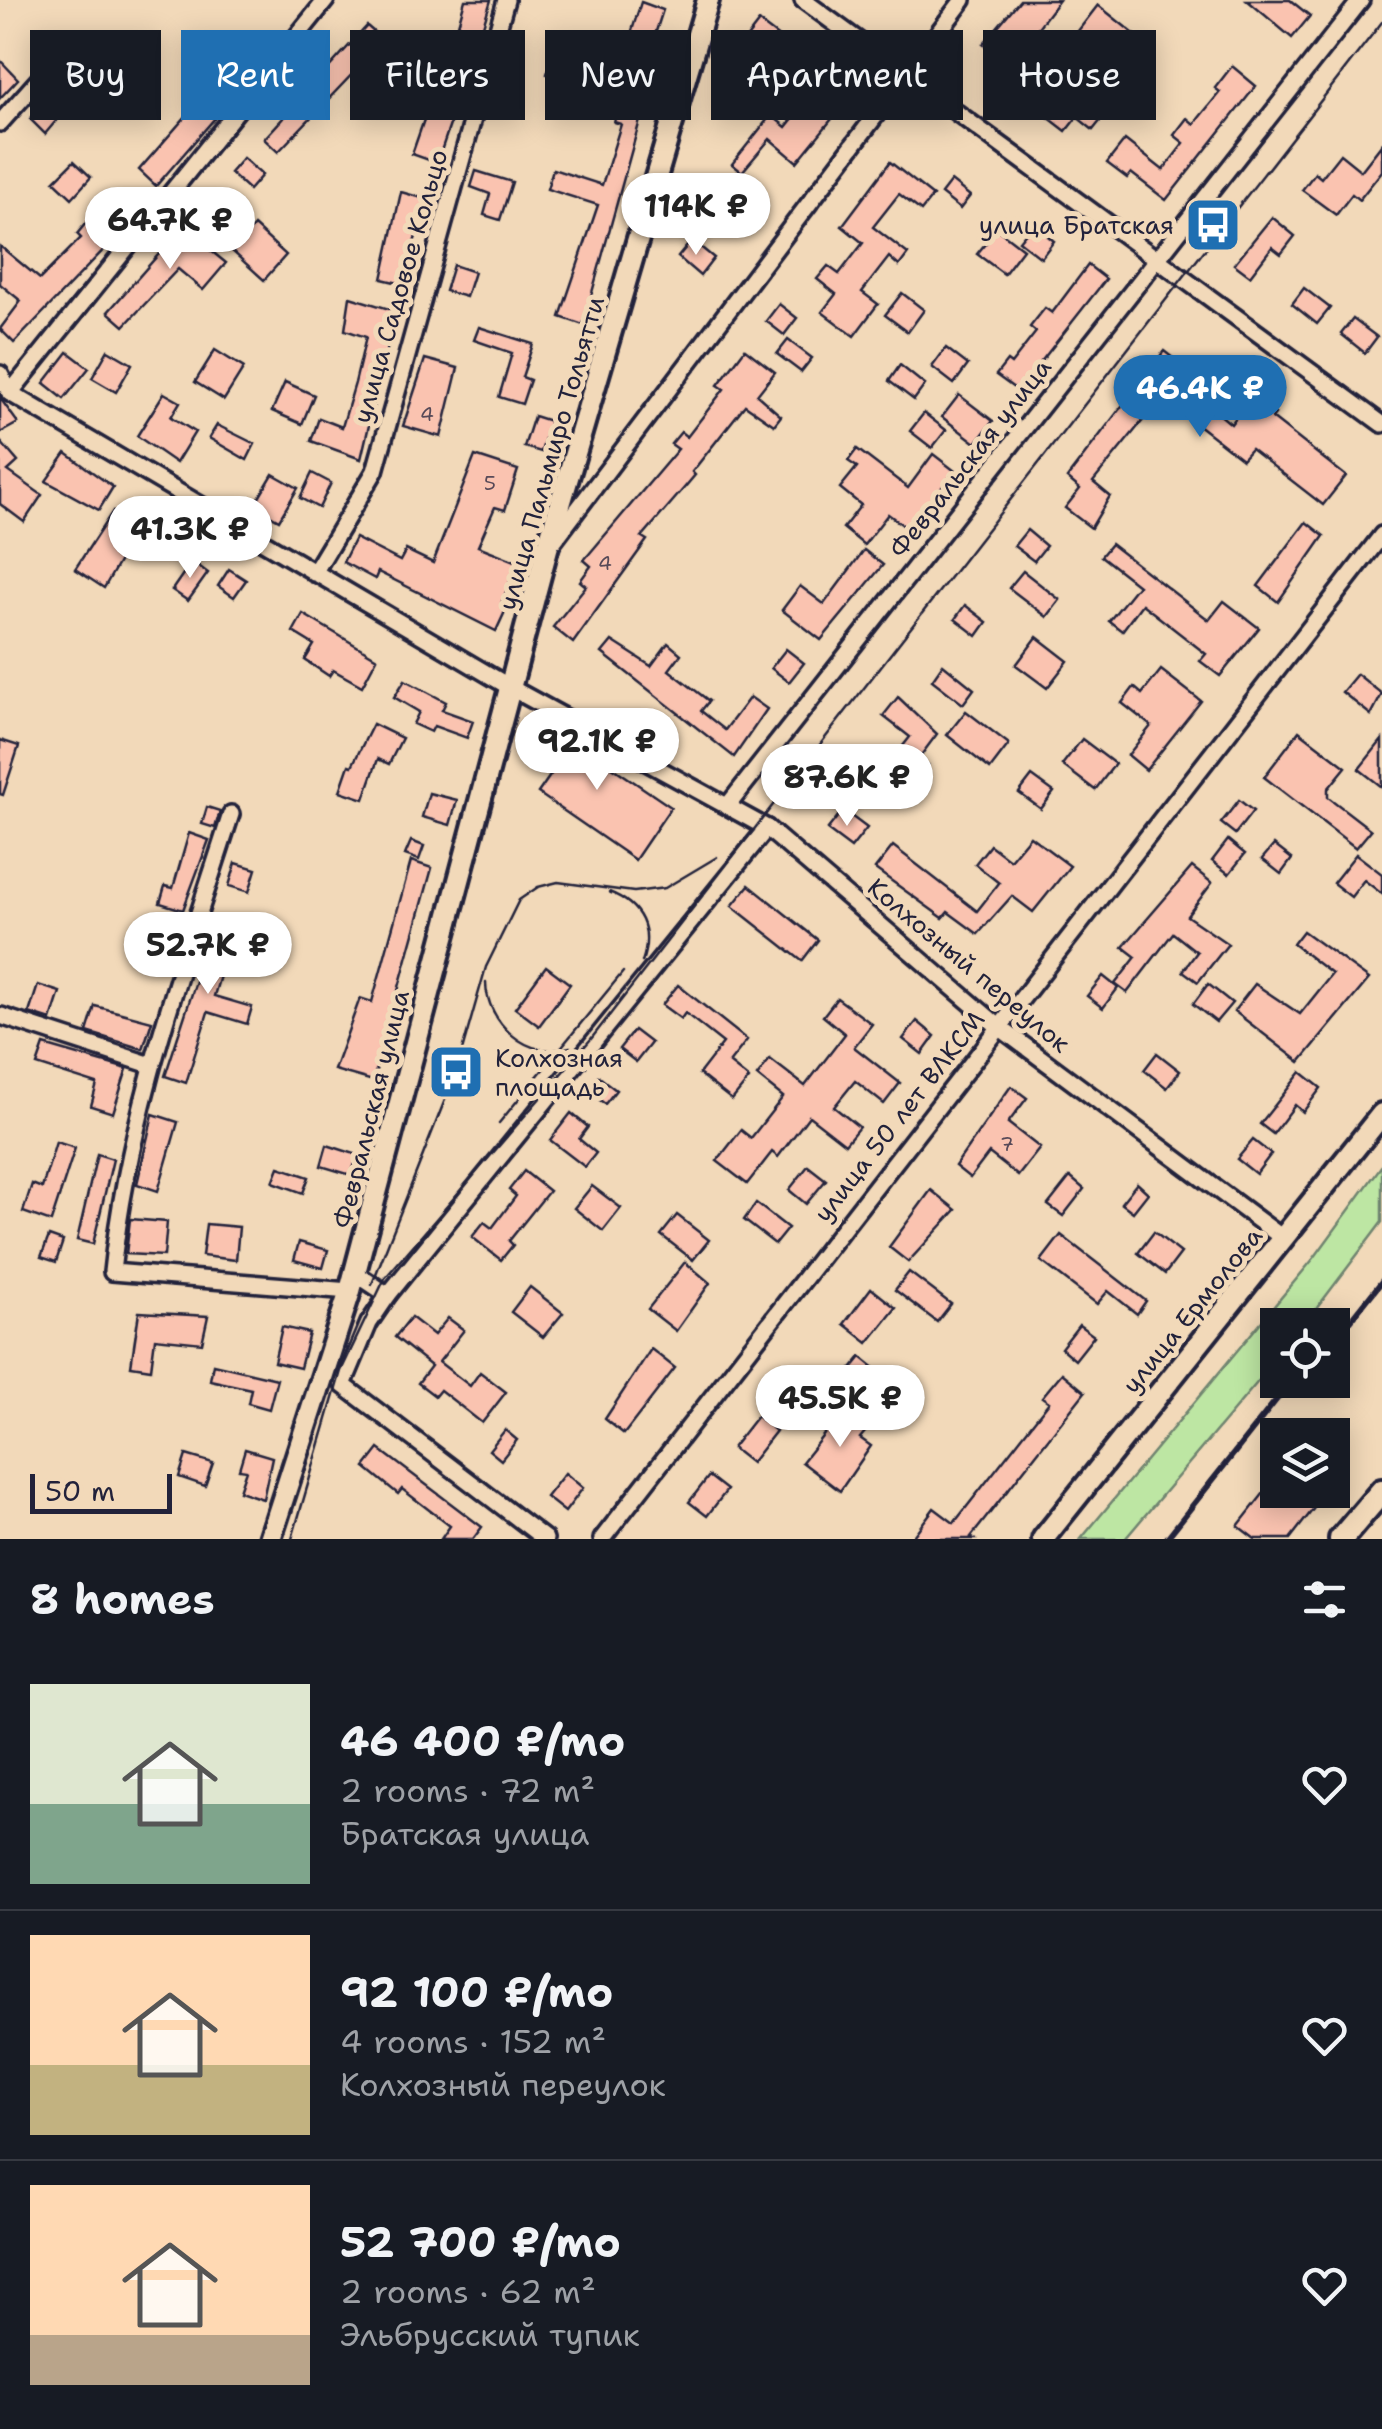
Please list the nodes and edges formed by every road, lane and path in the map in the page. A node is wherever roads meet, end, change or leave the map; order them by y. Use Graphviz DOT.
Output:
graph roads {
  1 [pos="326,0"];
  2 [pos="506,0"];
  3 [pos="708,0"];
  4 [pos="803,0"];
  5 [pos="963,0"];
  6 [pos="1361,0"];
  7 [pos="843,30"];
  8 [pos="940,30"];
  9 [pos="30,89"];
  10 [pos="963,119"];
  11 [pos="871,120"];
  12 [pos="0,123"];
  13 [pos="1156,261"];
  14 [pos="0,374"];
  15 [pos="10,393"];
  16 [pos="1382,424"];
  17 [pos="1382,535"];
  18 [pos="548,550"];
  19 [pos="314,574"];
  20 [pos="513,689"];
  21 [pos="730,804"];
  22 [pos="230,814"];
  23 [pos="767,828"];
  24 [pos="2,1016"];
  25 [pos="1000,1028"];
  26 [pos="152,1065"];
  27 [pos="1382,1114"];
  28 [pos="1284,1240"];
  29 [pos="352,1282"];
  30 [pos="388,1295"];
  31 [pos="1382,1491"];
  32 [pos="270,1539"];
  33 [pos="546,1539"];
  34 [pos="602,1539"];
  35 [pos="1043,1539"];
  36 [pos="1341,1539"];
  1 -- 15 [label="street"];
  2 -- 19 [label="street, улица Садовое Кольцо"];
  3 -- 18 [label="street, улица Пальмиро Тольятти"];
  4 -- 7 [label="street"];
  5 -- 8 [label="street"];
  6 -- 13 [label="street, Февральская улица"];
  9 -- 12 [label="street"];
  10 -- 13 [label="street"];
  11 -- 18 [label="street"];
  13 -- 16 [label="street"];
  13 -- 21 [label="street, Февральская улица"];
  14 -- 15 [label="street"];
  15 -- 19 [label="street, Колхозный переулок"];
  17 -- 25 [label="street, улица 50 лет ВЛКСМ"];
  18 -- 20 [label="street, улица Пальмиро Тольятти"];
  19 -- 20 [label="street, Колхозный переулок"];
  20 -- 21 [label="street, Колхозный переулок"];
  20 -- 29 [label="street, Февральская улица"];
  21 -- 23 [label="street, Колхозный переулок"];
  22 -- 26 [label="street"];
  23 -- 25 [label="street, Колхозный переулок"];
  23 -- 30 [label="street"];
  24 -- 26 [label="street"];
  25 -- 28 [label="street, Колхозный переулок"];
  25 -- 34 [label="street, улица 50 лет ВЛКСМ"];
  26 -- 29 [label="street"];
  27 -- 28 [label="street, улица Ермолова"];
  28 -- 35 [label="street, улица Ермолова"];
  29 -- 30 [label="street"];
  29 -- 32 [label="street, Февральская улица"];
  30 -- 33 [label="street"];
  31 -- 36 [label="main road"];
}
